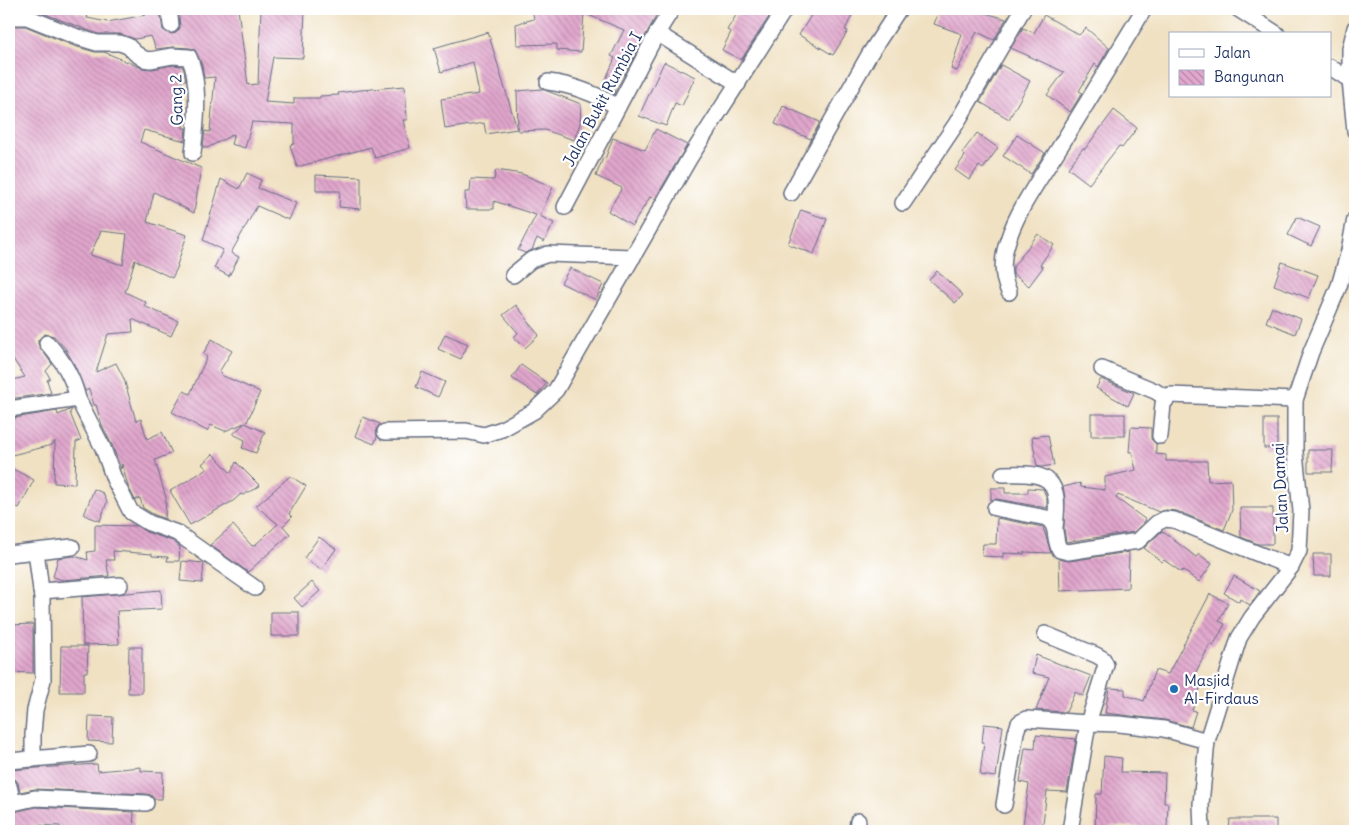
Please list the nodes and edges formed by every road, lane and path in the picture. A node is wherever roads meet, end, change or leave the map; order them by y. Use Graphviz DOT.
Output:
graph roads {
  1 [pos="169,9"];
  2 [pos="672,9"];
  3 [pos="786,9"];
  4 [pos="899,9"];
  5 [pos="1024,9"];
  6 [pos="1144,9"];
  7 [pos="1238,9"];
  8 [pos="9,17"];
  9 [pos="171,25"];
  10 [pos="1355,28"];
  11 [pos="657,32"];
  12 [pos="1274,32"];
  13 [pos="1332,69"];
  14 [pos="1350,80"];
  15 [pos="548,82"];
  16 [pos="738,84"];
  17 [pos="618,107"];
  18 [pos="1355,130"];
  19 [pos="193,153"];
  20 [pos="791,193"];
  21 [pos="904,202"];
  22 [pos="565,207"];
  23 [pos="1355,219"];
  24 [pos="633,257"];
  25 [pos="513,274"];
  26 [pos="1010,292"];
  27 [pos="47,343"];
  28 [pos="1102,370"];
  29 [pos="1166,398"];
  30 [pos="78,399"];
  31 [pos="1295,400"];
  32 [pos="9,409"];
  33 [pos="385,432"];
  34 [pos="1160,436"];
  35 [pos="1003,474"];
  36 [pos="995,508"];
  37 [pos="1055,527"];
  38 [pos="72,547"];
  39 [pos="36,551"];
  40 [pos="9,554"];
  41 [pos="1291,567"];
  42 [pos="120,585"];
  43 [pos="255,588"];
  44 [pos="42,591"];
  45 [pos="1045,634"];
  46 [pos="1088,723"];
  47 [pos="1207,742"];
  48 [pos="89,754"];
  49 [pos="33,759"];
  50 [pos="9,761"];
  51 [pos="9,786"];
  52 [pos="146,802"];
  53 [pos="11,803"];
  54 [pos="1004,805"];
  55 [pos="1070,831"];
  56 [pos="1202,831"];
  1 -- 9 [label="street"];
  2 -- 11 [label="street, Jalan Bukit Rumbia I"];
  3 -- 16 [label="street"];
  4 -- 20 [label="street"];
  5 -- 21 [label="street"];
  6 -- 26 [label="street"];
  7 -- 12 [label="street"];
  8 -- 19 [label="street, Gang 2"];
  10 -- 14 [label="street"];
  11 -- 16 [label="street"];
  11 -- 17 [label="street, Jalan Bukit Rumbia I"];
  13 -- 14 [label="street"];
  14 -- 18 [label="street"];
  15 -- 17 [label="street"];
  16 -- 24 [label="street"];
  17 -- 22 [label="street, Jalan Bukit Rumbia I"];
  23 -- 31 [label="street, Jalan Damai"];
  24 -- 25 [label="street"];
  24 -- 33 [label="street"];
  27 -- 30 [label="street"];
  28 -- 29 [label="street"];
  29 -- 31 [label="street"];
  29 -- 34 [label="street"];
  30 -- 32 [label="street"];
  30 -- 43 [label="street"];
  31 -- 41 [label="street, Jalan Damai"];
  35 -- 37 [label="street"];
  36 -- 37 [label="street"];
  37 -- 41 [label="street"];
  38 -- 39 [label="street"];
  39 -- 40 [label="street"];
  39 -- 44 [label="street"];
  41 -- 47 [label="street, Jalan Damai"];
  42 -- 44 [label="street"];
  44 -- 49 [label="street"];
  45 -- 46 [label="street"];
  46 -- 47 [label="street"];
  46 -- 54 [label="street"];
  46 -- 55 [label="street"];
  47 -- 56 [label="street, Jalan Damai"];
  48 -- 49 [label="street"];
  49 -- 50 [label="street"];
  51 -- 53 [label="street"];
  52 -- 53 [label="street"];
}
